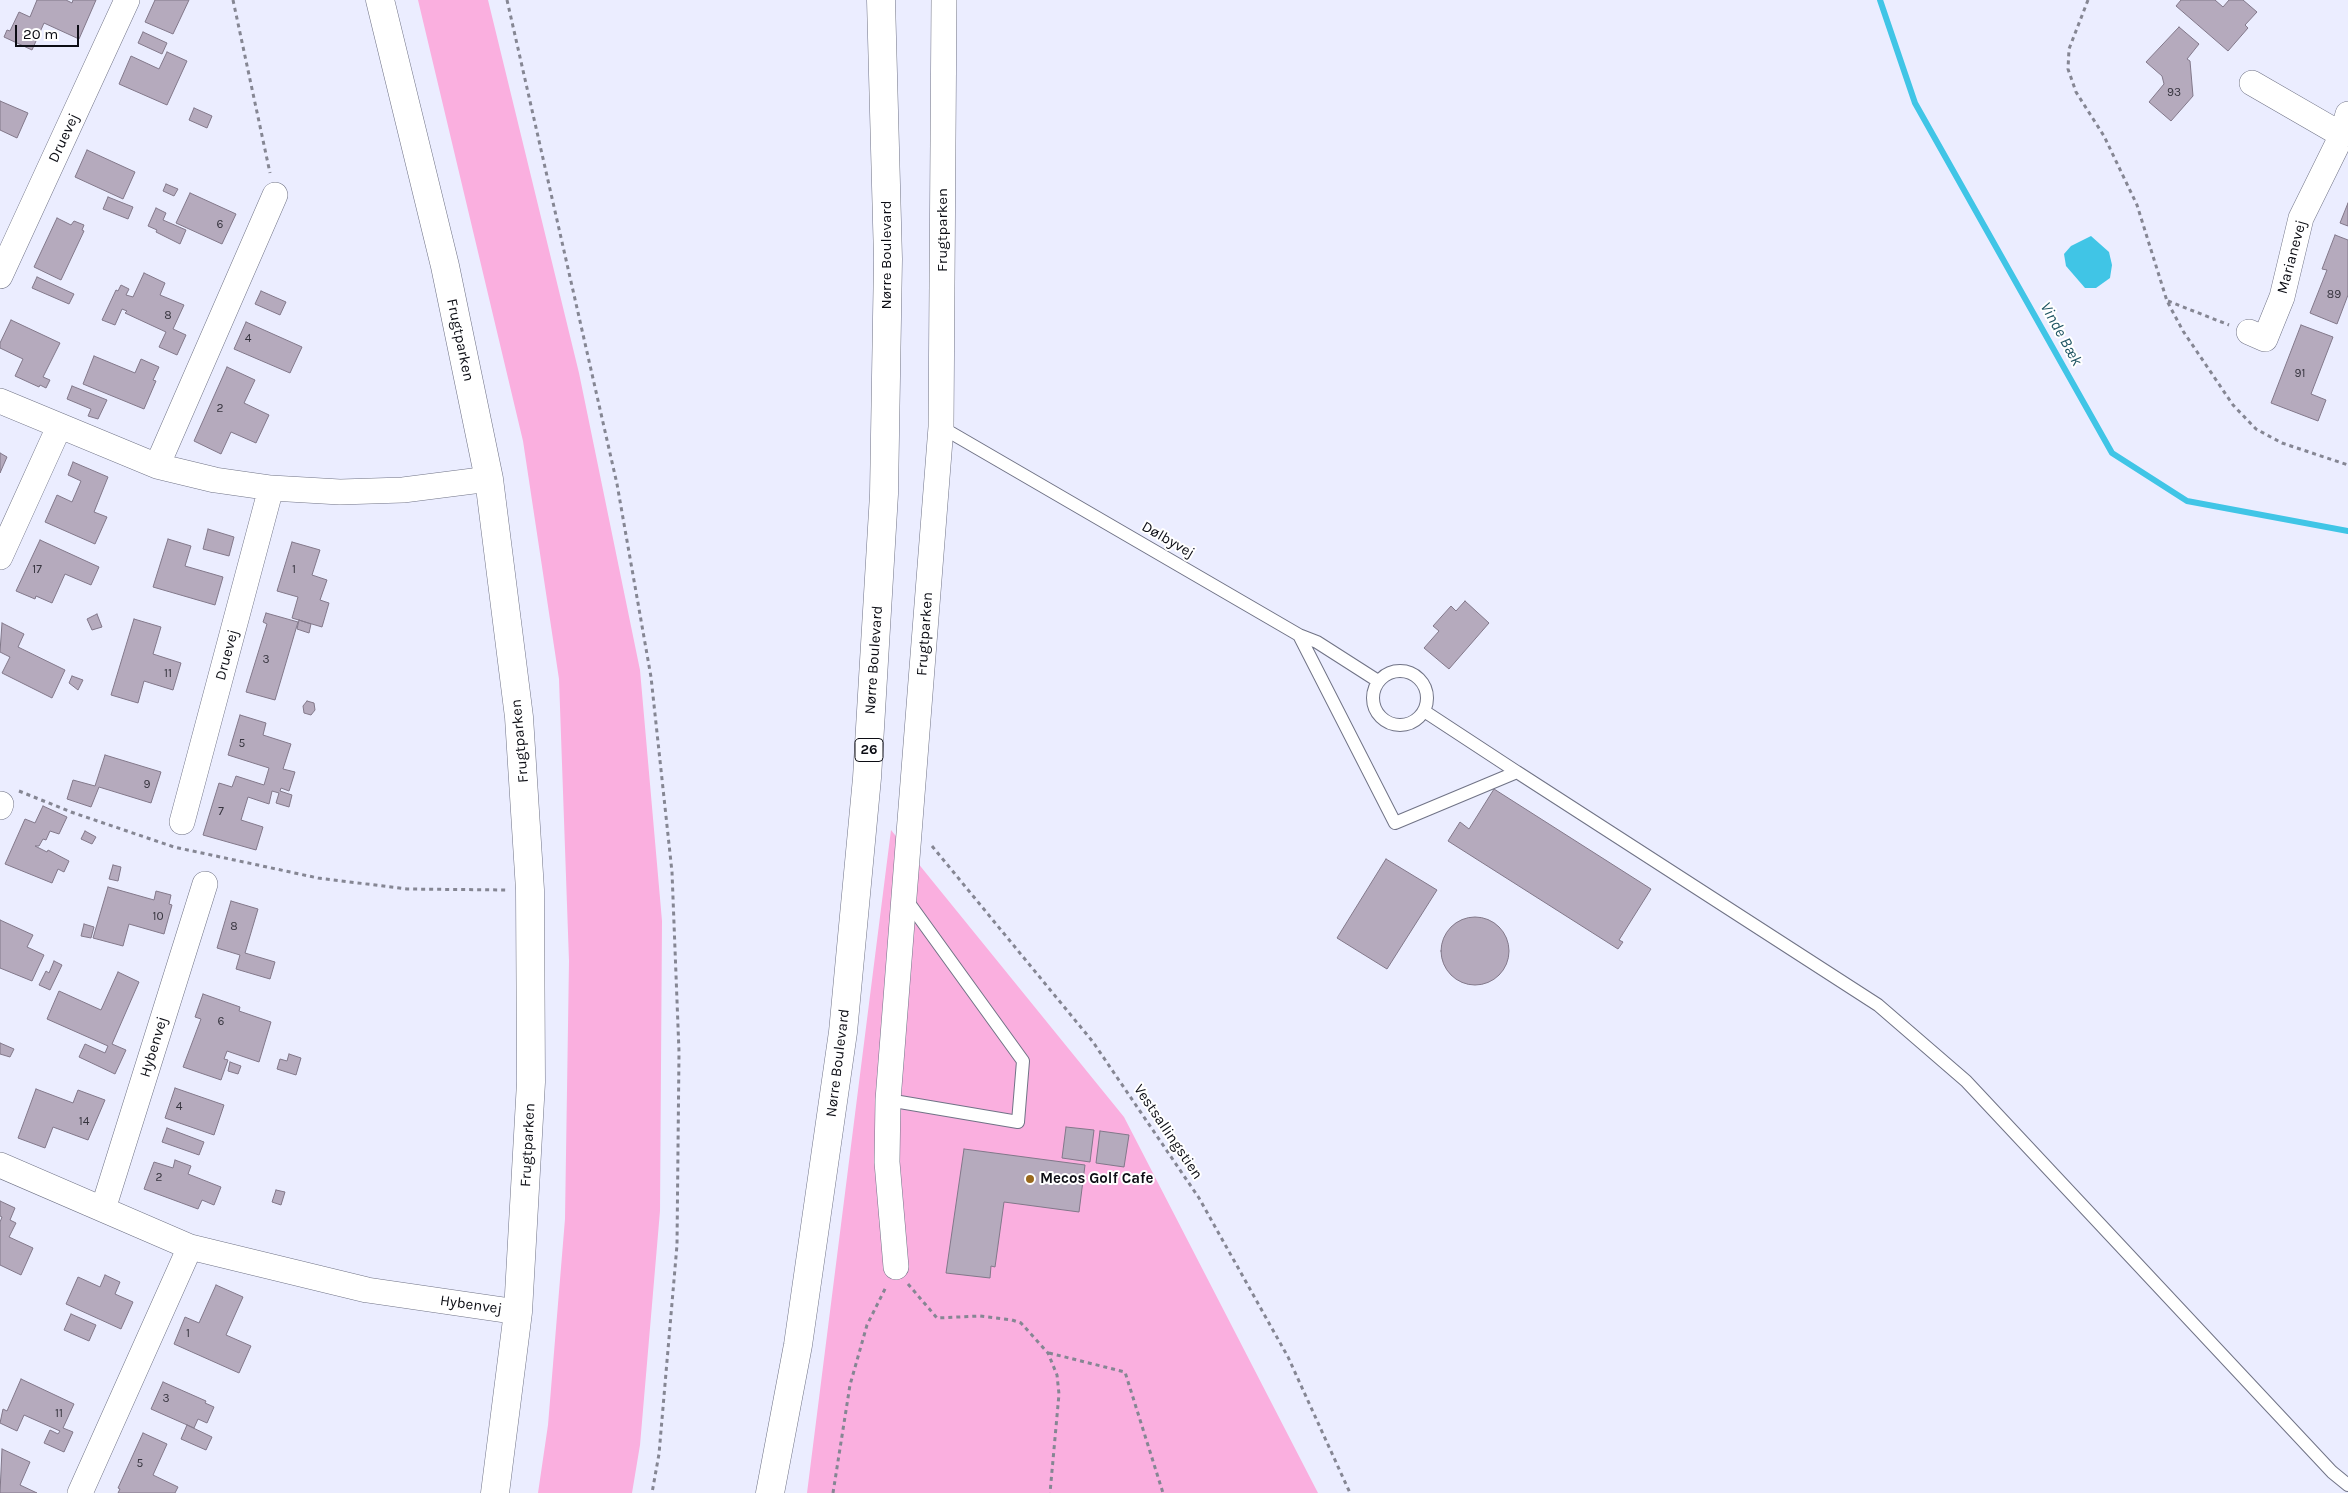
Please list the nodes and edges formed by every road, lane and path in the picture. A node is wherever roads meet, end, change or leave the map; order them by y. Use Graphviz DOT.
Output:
graph roads {
  1 [pos="127,0"];
  2 [pos="233,0"];
  3 [pos="380,0"];
  4 [pos="507,0"];
  5 [pos="881,0"];
  6 [pos="944,0"];
  7 [pos="2088,0"];
  8 [pos="2252,83"];
  9 [pos="2345,124"];
  10 [pos="274,195"];
  11 [pos="0,276"];
  12 [pos="2167,301"];
  13 [pos="2249,332"];
  14 [pos="0,401"];
  15 [pos="59,427"];
  16 [pos="941,427"];
  17 [pos="2348,465"];
  18 [pos="157,466"];
  19 [pos="489,478"];
  20 [pos="272,488"];
  21 [pos="0,557"];
  22 [pos="1299,635"];
  23 [pos="1378,681"];
  24 [pos="1424,711"];
  25 [pos="1517,772"];
  26 [pos="6,800"];
  27 [pos="911,820"];
  28 [pos="182,822"];
  29 [pos="205,884"];
  30 [pos="530,890"];
  31 [pos="905,897"];
  32 [pos="888,1100"];
  33 [pos="0,1165"];
  34 [pos="103,1209"];
  35 [pos="190,1247"];
  36 [pos="896,1267"];
  37 [pos="518,1312"];
  38 [pos="1048,1353"];
  39 [pos="2348,1486"];
  40 [pos="80,1493"];
  41 [pos="495,1493"];
  42 [pos="652,1493"];
  43 [pos="770,1493"];
  44 [pos="833,1493"];
  45 [pos="1050,1493"];
  46 [pos="1163,1493"];
  47 [pos="1350,1493"];
  1 -- 11 [label="street, Druevej"];
  2 -- 10 [label="path"];
  3 -- 19 [label="main road, Frugtparken"];
  4 -- 42 [label="path"];
  5 -- 43 [label="main road, Nørre Boulevard / 26"];
  6 -- 16 [label="street, Frugtparken"];
  7 -- 12 [label="path"];
  8 -- 9 [label="street, Marianevej"];
  9 -- 13 [label="street, Marianevej"];
  10 -- 18 [label="street"];
  12 -- 13 [label="path"];
  12 -- 17 [label="path"];
  14 -- 15 [label="street"];
  15 -- 18 [label="street"];
  15 -- 21 [label="street"];
  16 -- 22 [label="lane, Dølbyvej"];
  16 -- 27 [label="street, Frugtparken"];
  18 -- 20 [label="street"];
  19 -- 20 [label="street"];
  19 -- 30 [label="main road, Frugtparken"];
  20 -- 28 [label="street, Druevej"];
  22 -- 23 [label="lane, Dølbyvej"];
  22 -- 25 [label="lane"];
  23 -- 24 [label="lane"];
  23 -- 24 [label="lane"];
  24 -- 25 [label="lane"];
  25 -- 39 [label="lane"];
  26 -- 30 [label="path"];
  27 -- 31 [label="street, Frugtparken"];
  27 -- 47 [label="path, Vestsallingstien"];
  29 -- 34 [label="street, Hybenvej"];
  30 -- 37 [label="main road, Frugtparken"];
  31 -- 32 [label="street, Frugtparken"];
  31 -- 32 [label="lane"];
  32 -- 36 [label="street, Frugtparken"];
  33 -- 34 [label="street, Hybenvej"];
  34 -- 35 [label="street, Hybenvej"];
  35 -- 37 [label="street, Hybenvej"];
  35 -- 40 [label="street"];
  36 -- 38 [label="path"];
  36 -- 44 [label="path"];
  37 -- 41 [label="main road, Frugtparken"];
  38 -- 45 [label="path"];
  38 -- 46 [label="path"];
}
